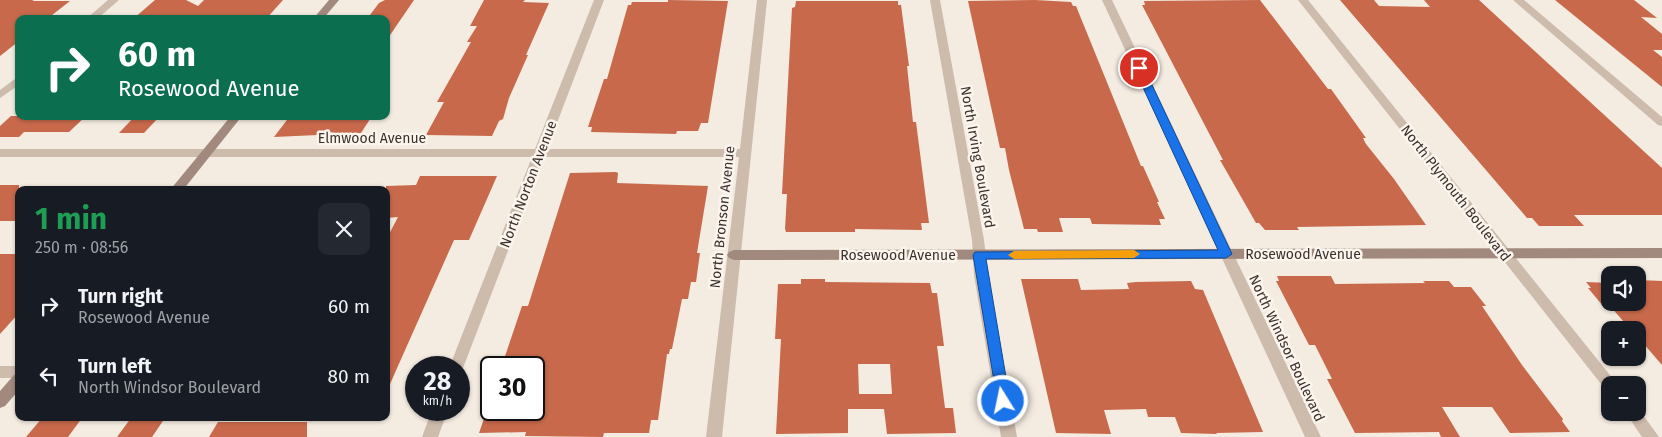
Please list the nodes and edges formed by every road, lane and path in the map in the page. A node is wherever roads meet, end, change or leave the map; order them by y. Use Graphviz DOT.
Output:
graph roads {
  1 [pos="114,0"];
  2 [pos="334,0"];
  3 [pos="599,0"];
  4 [pos="762,0"];
  5 [pos="935,0"];
  6 [pos="1107,0"];
  7 [pos="1303,0"];
  8 [pos="1518,0"];
  9 [pos="96,15"];
  10 [pos="321,15"];
  11 [pos="15,82"];
  12 [pos="0,95"];
  13 [pos="234,120"];
  14 [pos="1662,124"];
  15 [pos="206,153"];
  16 [pos="540,153"];
  17 [pos="745,153"];
  18 [pos="0,154"];
  19 [pos="179,186"];
  20 [pos="1505,253"];
  21 [pos="1662,253"];
  22 [pos="1226,254"];
  23 [pos="734,255"];
  24 [pos="979,255"];
  25 [pos="461,356"];
  26 [pos="0,372"];
  27 [pos="15,372"];
  28 [pos="1602,376"];
  29 [pos="15,384"];
  30 [pos="0,402"];
  31 [pos="436,421"];
  32 [pos="1639,421"];
  33 [pos="430,437"];
  34 [pos="714,437"];
  35 [pos="1009,437"];
  36 [pos="1313,437"];
  37 [pos="1651,437"];
  1 -- 9 [label="street"];
  2 -- 10 [label="street"];
  3 -- 16 [label="street, North Norton Avenue"];
  4 -- 17 [label="street, North Bronson Avenue"];
  5 -- 24 [label="street, North Irving Boulevard"];
  6 -- 22 [label="street, North Windsor Boulevard"];
  7 -- 20 [label="street, North Plymouth Boulevard"];
  8 -- 14 [label="street"];
  11 -- 12 [label="street"];
  13 -- 15 [label="street"];
  15 -- 16 [label="street, Elmwood Avenue"];
  15 -- 18 [label="street, Elmwood Avenue"];
  15 -- 19 [label="street"];
  16 -- 17 [label="street, Elmwood Avenue"];
  16 -- 25 [label="street, North Norton Avenue"];
  17 -- 23 [label="street, North Bronson Avenue"];
  20 -- 21 [label="street, Rosewood Avenue"];
  20 -- 22 [label="street, Rosewood Avenue"];
  20 -- 28 [label="street, North Plymouth Boulevard"];
  22 -- 24 [label="street, Rosewood Avenue"];
  22 -- 36 [label="street, North Windsor Boulevard"];
  23 -- 24 [label="street, Rosewood Avenue"];
  23 -- 34 [label="street, North Bronson Avenue"];
  24 -- 35 [label="street, North Irving Boulevard"];
  26 -- 27 [label="street"];
  29 -- 30 [label="street"];
  31 -- 33 [label="street"];
  32 -- 37 [label="street"];
}
